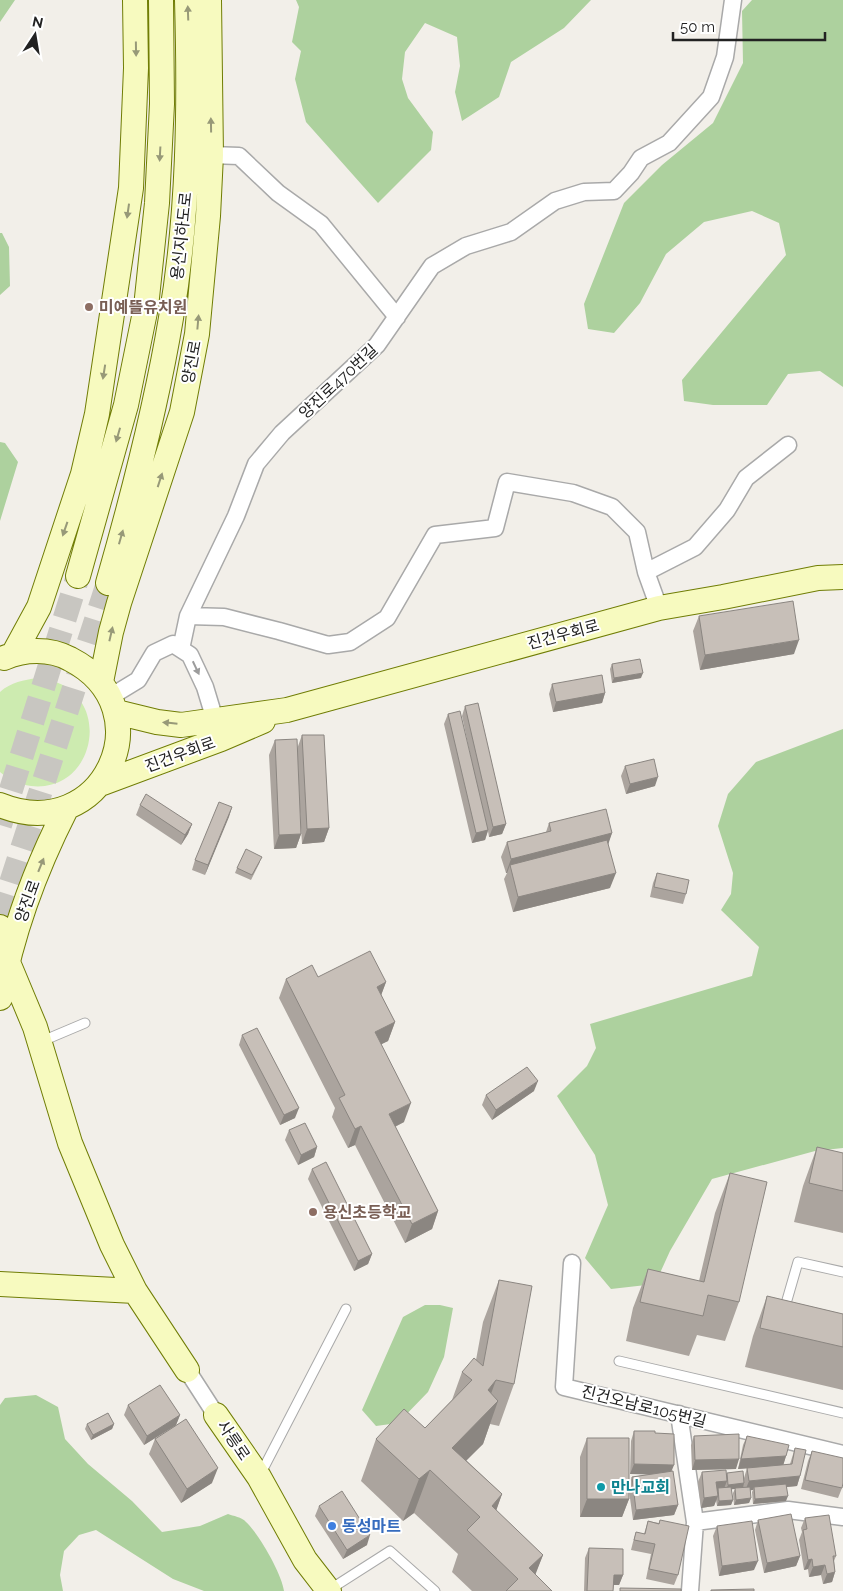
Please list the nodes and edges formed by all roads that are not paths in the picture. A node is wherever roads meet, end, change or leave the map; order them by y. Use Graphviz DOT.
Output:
graph roads {
  1 [pos="135,0"];
  2 [pos="161,0"];
  3 [pos="187,0"];
  4 [pos="209,0"];
  5 [pos="733,0"];
  6 [pos="211,155"];
  7 [pos="397,317"];
  8 [pos="788,445"];
  9 [pos="646,572"];
  10 [pos="78,576"];
  11 [pos="843,577"];
  12 [pos="108,583"];
  13 [pos="659,608"];
  14 [pos="188,616"];
  15 [pos="180,649"];
  16 [pos="7,656"];
  17 [pos="109,697"];
  18 [pos="288,710"];
  19 [pos="215,720"];
  20 [pos="100,784"];
  21 [pos="0,805"];
  22 [pos="66,809"];
  23 [pos="0,927"];
  24 [pos="7,960"];
  25 [pos="0,998"];
  26 [pos="85,1023"];
  27 [pos="40,1042"];
  28 [pos="572,1263"];
  29 [pos="843,1272"];
  30 [pos="0,1284"];
  31 [pos="135,1291"];
  32 [pos="346,1309"];
  33 [pos="801,1310"];
  34 [pos="619,1361"];
  35 [pos="187,1370"];
  36 [pos="679,1414"];
  37 [pos="843,1414"];
  38 [pos="216,1415"];
  39 [pos="843,1454"];
  40 [pos="259,1477"];
  41 [pos="843,1517"];
  42 [pos="695,1522"];
  43 [pos="329,1591"];
  44 [pos="435,1591"];
  45 [pos="690,1591"];
  1 -- 16 [label="main road, one-way"];
  2 -- 10 [label="main road, 용신지하도로, one-way"];
  12 -- 3 [label="main road, 용신지하도로, one-way"];
  6 -- 4 [label="main road, 양진로, one-way"];
  5 -- 7 [label="street, 양진로470번길"];
  6 -- 7 [label="street"];
  17 -- 6 [label="main road, 양진로, one-way"];
  7 -- 14 [label="street, 양진로470번길"];
  8 -- 9 [label="street"];
  9 -- 13 [label="street"];
  9 -- 14 [label="street"];
  11 -- 13 [label="main road, 진건우회로"];
  13 -- 18 [label="main road, 진건우회로"];
  14 -- 15 [label="street, 양진로470번길"];
  15 -- 17 [label="street"];
  15 -- 19 [label="street, one-way"];
  16 -- 17 [label="main road"];
  19 -- 17 [label="main road, 진건우회로, one-way"];
  17 -- 20 [label="main road, 양진로"];
  18 -- 19 [label="main road, 진건우회로"];
  18 -- 20 [label="main road, 진건우회로"];
  20 -- 22 [label="main road"];
  21 -- 22 [label="main road"];
  24 -- 22 [label="main road, 양진로, one-way"];
  23 -- 24 [label="main road"];
  24 -- 25 [label="main road, 양진로"];
  24 -- 27 [label="main road, 사릉로"];
  26 -- 27 [label="lane"];
  27 -- 31 [label="main road, 사릉로"];
  28 -- 36 [label="street, 진건오남로105번길"];
  29 -- 33 [label="lane"];
  30 -- 31 [label="main road"];
  31 -- 35 [label="main road, 사릉로"];
  32 -- 40 [label="lane"];
  34 -- 37 [label="lane"];
  35 -- 38 [label="street, 사릉로"];
  36 -- 39 [label="street, 진건오남로105번길"];
  36 -- 42 [label="street"];
  38 -- 40 [label="main road, 사릉로"];
  40 -- 43 [label="main road, 사릉로"];
  41 -- 42 [label="street"];
  42 -- 45 [label="street"];
  43 -- 44 [label="lane"];
}
